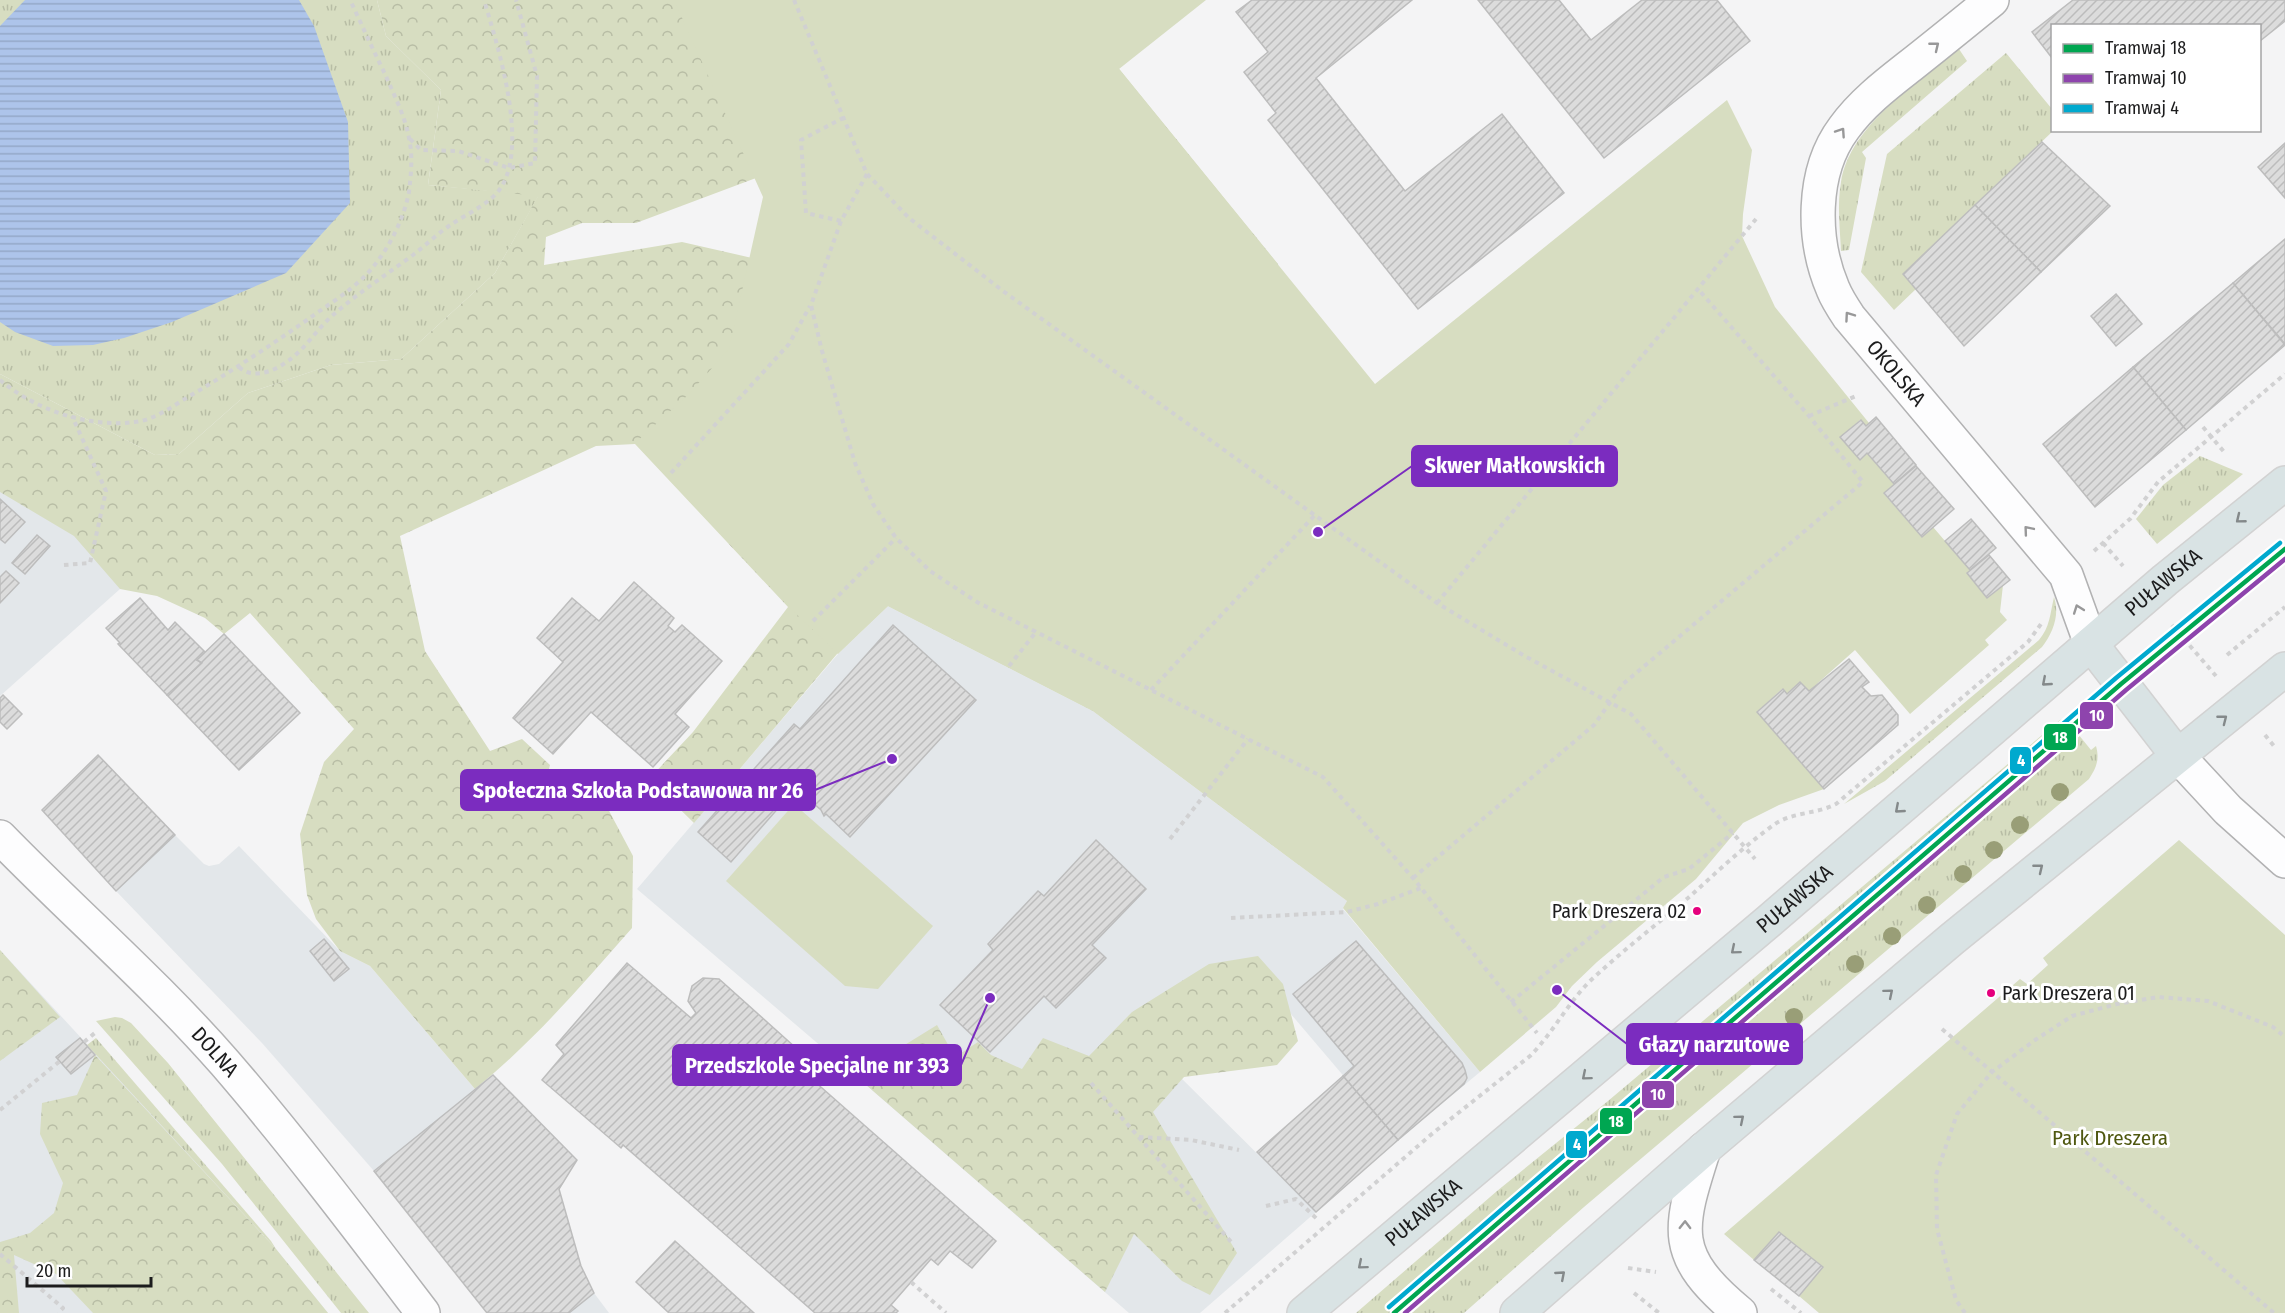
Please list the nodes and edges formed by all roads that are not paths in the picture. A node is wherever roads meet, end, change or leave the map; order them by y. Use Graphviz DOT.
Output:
graph roads {
  1 [pos="1992,0"];
  2 [pos="2285,483"];
  3 [pos="2091,644"];
  4 [pos="2285,669"];
  5 [pos="2177,755"];
  6 [pos="0,837"];
  7 [pos="2285,861"];
  8 [pos="1704,1149"];
  9 [pos="415,1302"];
  10 [pos="431,1313"];
  11 [pos="1304,1313"];
  12 [pos="1517,1313"];
  13 [pos="1740,1313"];
  3 -- 1 [label="street, OKOLSKA, one-way"];
  2 -- 3 [label="main road, PUŁAWSKA, one-way"];
  3 -- 5 [label="main road"];
  3 -- 11 [label="main road, PUŁAWSKA, one-way"];
  5 -- 4 [label="main road, one-way"];
  5 -- 7 [label="street"];
  8 -- 5 [label="main road, one-way"];
  6 -- 9 [label="street, DOLNA"];
  12 -- 8 [label="main road, one-way"];
  13 -- 8 [label="street, one-way"];
  9 -- 10 [label="street, DOLNA"];
}
